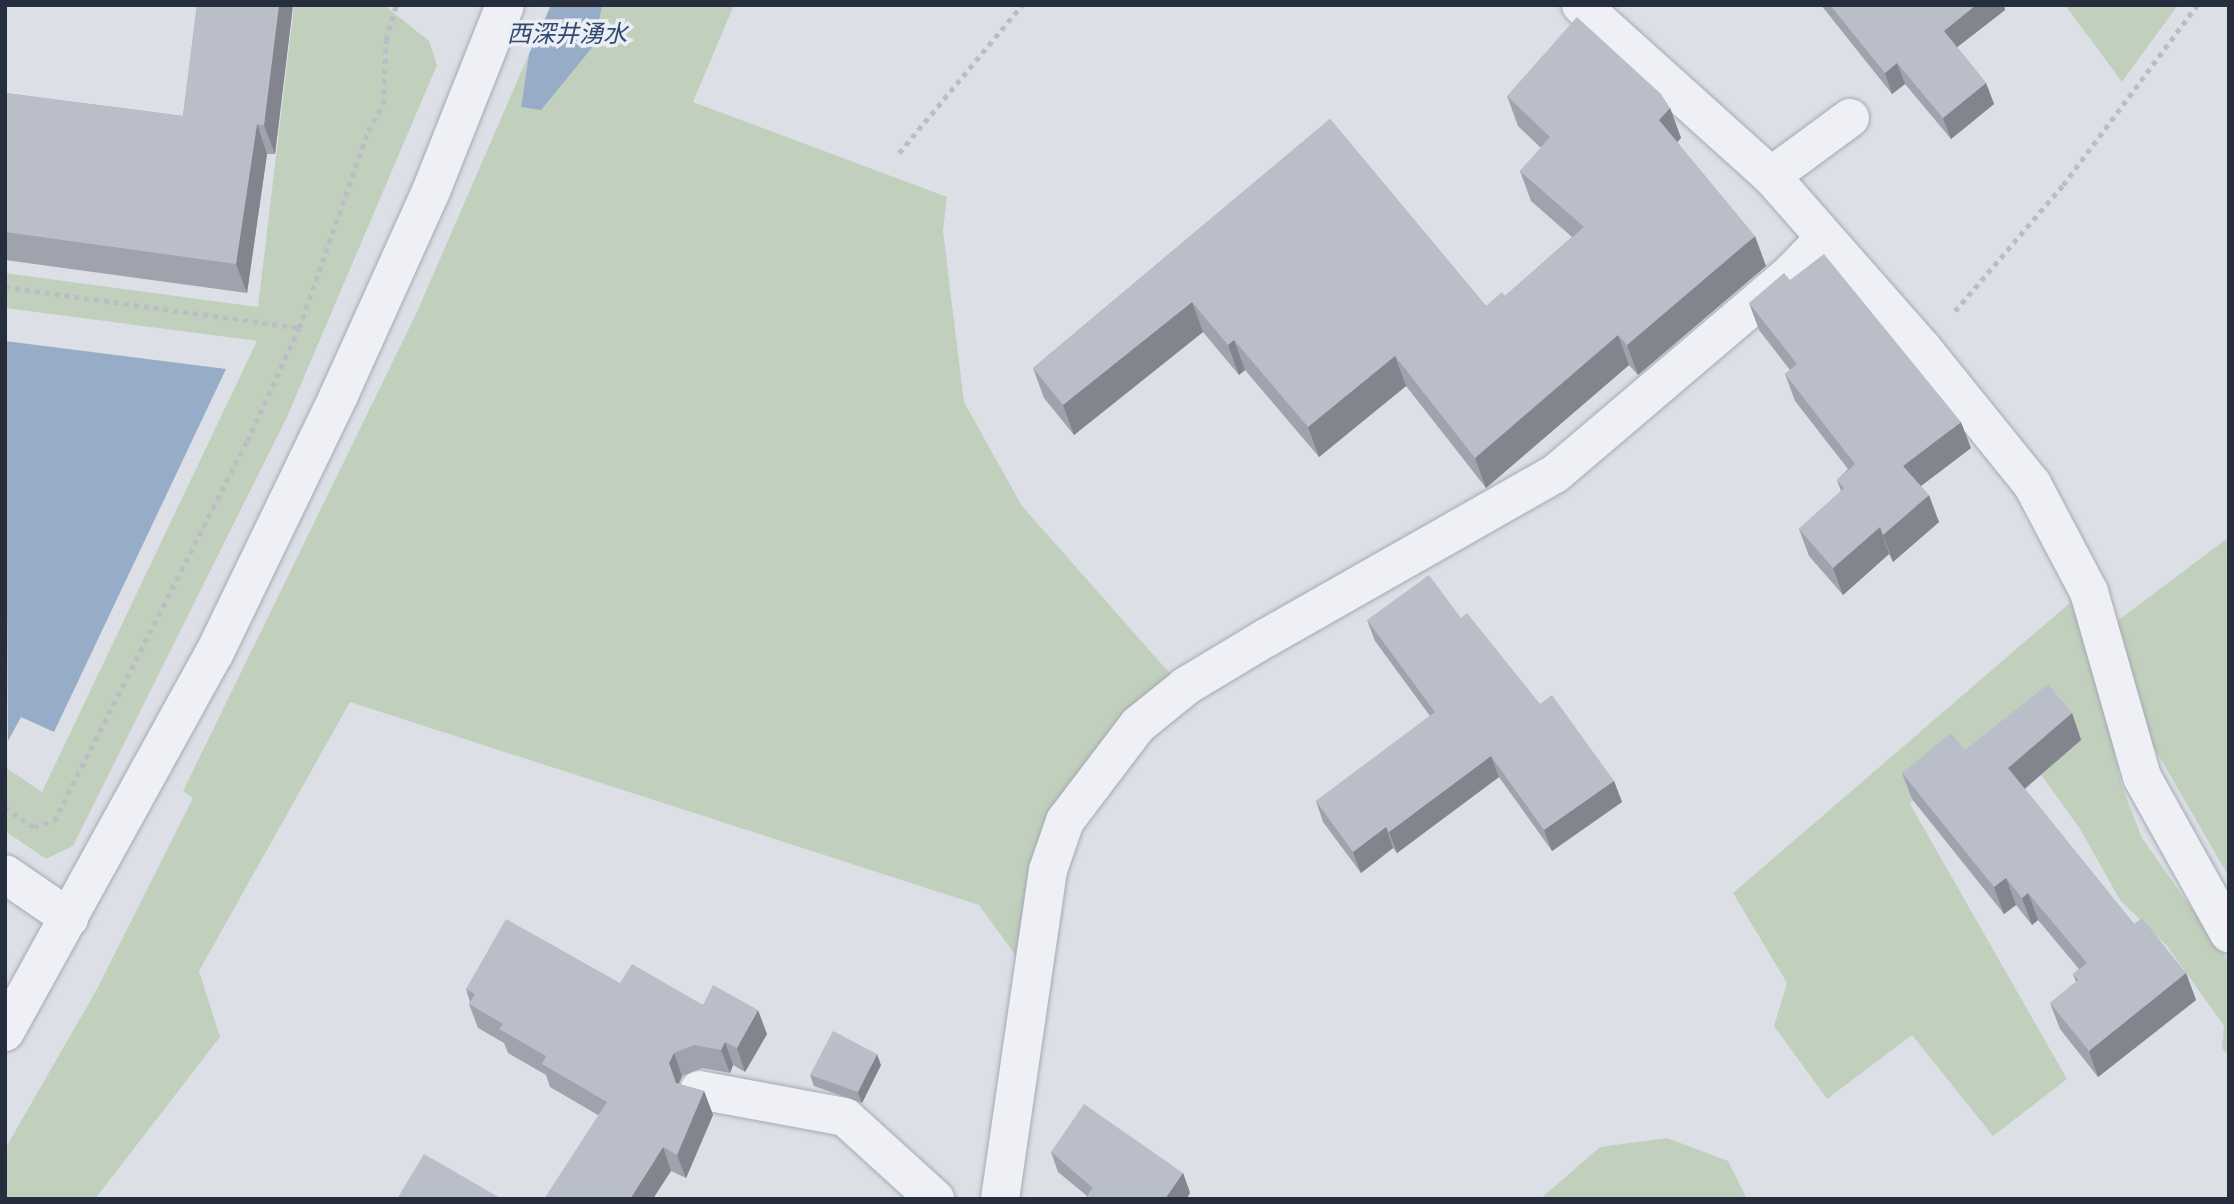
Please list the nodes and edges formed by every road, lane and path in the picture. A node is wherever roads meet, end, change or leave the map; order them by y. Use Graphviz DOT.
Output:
graph roads {
  1 [pos="396,5"];
  2 [pos="505,5"];
  3 [pos="1022,5"];
  4 [pos="1581,5"];
  5 [pos="2197,5"];
  6 [pos="1850,118"];
  7 [pos="899,153"];
  8 [pos="1771,176"];
  9 [pos="1824,239"];
  10 [pos="5,287"];
  11 [pos="299,328"];
  12 [pos="1923,349"];
  13 [pos="5,807"];
  14 [pos="5,874"];
  15 [pos="69,918"];
  16 [pos="2229,933"];
  17 [pos="5,1032"];
  18 [pos="699,1090"];
  19 [pos="935,1199"];
  20 [pos="1000,1199"];
  1 -- 11 [label="path"];
  2 -- 15 [label="street"];
  3 -- 7 [label="path"];
  4 -- 8 [label="street"];
  5 -- 12 [label="path"];
  6 -- 8 [label="street"];
  8 -- 9 [label="street"];
  9 -- 12 [label="street"];
  9 -- 20 [label="street"];
  10 -- 11 [label="path"];
  11 -- 13 [label="path"];
  12 -- 16 [label="street"];
  14 -- 15 [label="street"];
  15 -- 17 [label="street"];
  18 -- 19 [label="street"];
}
